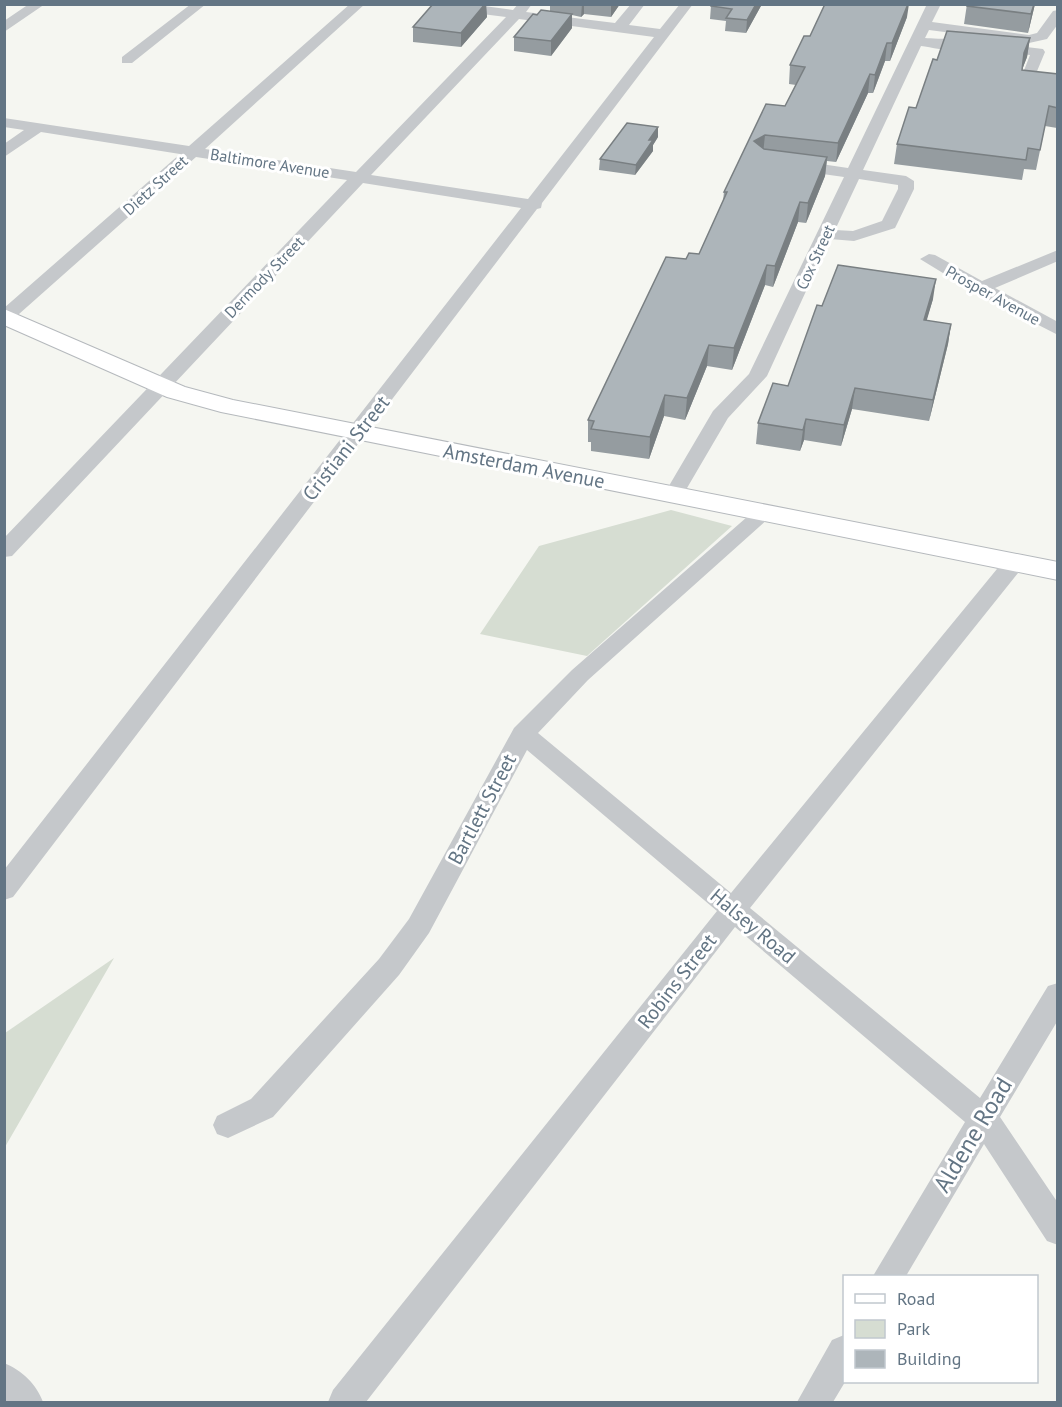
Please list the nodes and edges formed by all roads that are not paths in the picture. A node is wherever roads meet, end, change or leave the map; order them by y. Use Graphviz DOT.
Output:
graph roads {
  1 [pos="39,4"];
  2 [pos="200,4"];
  3 [pos="359,4"];
  4 [pos="434,4"];
  5 [pos="639,4"];
  6 [pos="687,4"];
  7 [pos="934,4"];
  8 [pos="521,10"];
  9 [pos="1058,14"];
  10 [pos="924,25"];
  11 [pos="4,28"];
  12 [pos="619,28"];
  13 [pos="665,34"];
  14 [pos="918,41"];
  15 [pos="127,60"];
  16 [pos="1030,73"];
  17 [pos="4,122"];
  18 [pos="38,127"];
  19 [pos="193,151"];
  20 [pos="4,153"];
  21 [pos="783,163"];
  22 [pos="855,172"];
  23 [pos="360,177"];
  24 [pos="535,205"];
  25 [pos="825,234"];
  26 [pos="1058,255"];
  27 [pos="929,259"];
  28 [pos="980,288"];
  29 [pos="5,317"];
  30 [pos="1058,330"];
  31 [pos="160,385"];
  32 [pos="358,433"];
  33 [pos="674,496"];
  34 [pos="762,513"];
  35 [pos="4,551"];
  36 [pos="1014,563"];
  37 [pos="1058,571"];
  38 [pos="523,735"];
  39 [pos="4,890"];
  40 [pos="733,910"];
  41 [pos="1058,994"];
  42 [pos="983,1118"];
  43 [pos="228,1125"];
  44 [pos="1058,1231"];
  45 [pos="890,1275"];
  46 [pos="843,1353"];
  47 [pos="4,1379"];
  48 [pos="26,1402"];
  49 [pos="345,1402"];
  50 [pos="814,1402"];
  1 -- 11 [label="street"];
  2 -- 15 [label="street"];
  3 -- 19 [label="street, Dietz Street"];
  4 -- 8 [label="street"];
  5 -- 12 [label="street"];
  6 -- 13 [label="street, Cristiani Street"];
  7 -- 10 [label="street, Cox Street"];
  8 -- 12 [label="street"];
  8 -- 23 [label="street, Dermody Street"];
  9 -- 10 [label="street"];
  10 -- 14 [label="street, Cox Street"];
  12 -- 13 [label="street"];
  13 -- 24 [label="street, Cristiani Street"];
  14 -- 16 [label="street"];
  14 -- 22 [label="street, Cox Street"];
  17 -- 18 [label="street, Baltimore Avenue"];
  18 -- 19 [label="street, Baltimore Avenue"];
  18 -- 20 [label="street"];
  19 -- 23 [label="street, Baltimore Avenue"];
  19 -- 29 [label="street, Dietz Street"];
  21 -- 22 [label="street"];
  22 -- 25 [label="street, Cox Street"];
  22 -- 25 [label="street"];
  23 -- 24 [label="street, Baltimore Avenue"];
  23 -- 31 [label="street, Dermody Street"];
  24 -- 32 [label="street, Cristiani Street"];
  25 -- 33 [label="street, Cox Street"];
  26 -- 28 [label="street"];
  27 -- 28 [label="street, Prosper Avenue"];
  28 -- 30 [label="street, Prosper Avenue"];
  29 -- 31 [label="main road, Amsterdam Avenue"];
  31 -- 32 [label="main road, Amsterdam Avenue"];
  31 -- 35 [label="street, Dermody Street"];
  32 -- 33 [label="main road, Amsterdam Avenue"];
  32 -- 39 [label="street, Cristiani Street"];
  33 -- 34 [label="main road, Amsterdam Avenue"];
  34 -- 36 [label="main road, Amsterdam Avenue"];
  34 -- 38 [label="street, Bartlett Street"];
  36 -- 37 [label="main road, Amsterdam Avenue"];
  36 -- 40 [label="street, Robins Street"];
  38 -- 40 [label="street, Halsey Road"];
  38 -- 43 [label="street, Bartlett Street"];
  40 -- 42 [label="street, Halsey Road"];
  40 -- 49 [label="street, Robins Street"];
  41 -- 42 [label="street, Aldene Road"];
  42 -- 44 [label="street, Halsey Road"];
  42 -- 45 [label="street, Aldene Road"];
  46 -- 50 [label="street"];
  47 -- 48 [label="street"];
}
